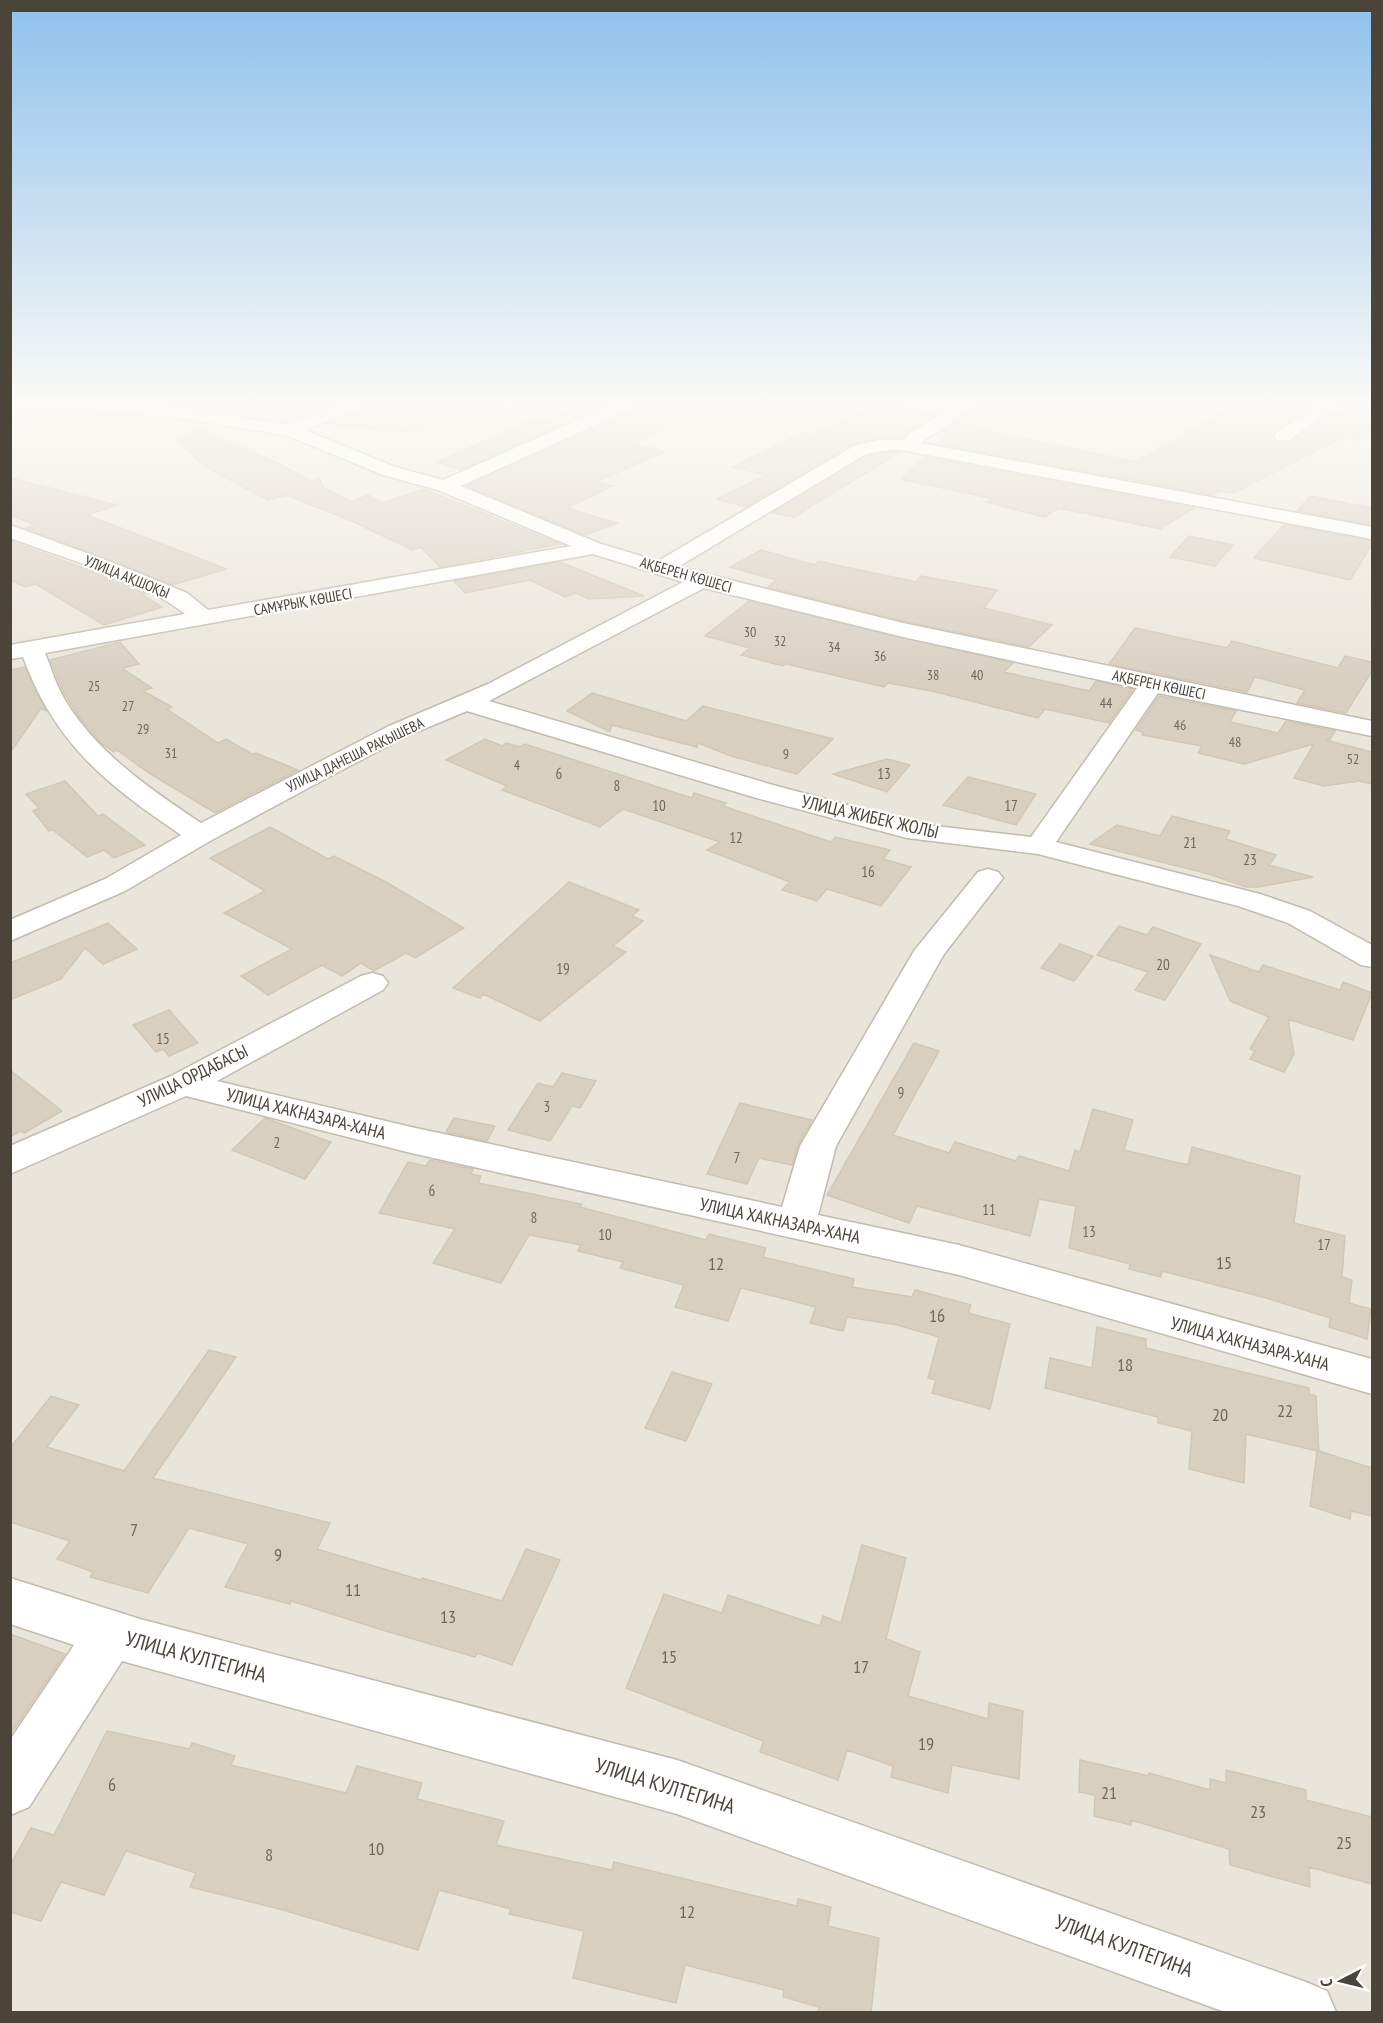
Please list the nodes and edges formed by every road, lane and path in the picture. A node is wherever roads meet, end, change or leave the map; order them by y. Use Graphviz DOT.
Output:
graph roads {
  1 [pos="472,497"];
  2 [pos="780,497"];
  3 [pos="1179,497"];
  4 [pos="10,531"];
  5 [pos="1372,534"];
  6 [pos="594,548"];
  7 [pos="660,569"];
  8 [pos="701,581"];
  9 [pos="206,619"];
  10 [pos="21,651"];
  11 [pos="1152,684"];
  12 [pos="468,703"];
  13 [pos="1372,728"];
  14 [pos="200,835"];
  15 [pos="1039,846"];
  16 [pos="988,878"];
  17 [pos="10,932"];
  18 [pos="1372,958"];
  19 [pos="372,983"];
  20 [pos="183,1084"];
  21 [pos="10,1161"];
  22 [pos="796,1225"];
  23 [pos="1372,1377"];
  24 [pos="10,1601"];
  25 [pos="111,1634"];
  26 [pos="10,1788"];
  27 [pos="1306,2013"];
  1 -- 6 [label="street, АҚБЕРЕН КӨШЕСІ"];
  2 -- 7 [label="street"];
  3 -- 5 [label="street"];
  4 -- 9 [label="street, УЛИЦА АҚШОҚЫ"];
  6 -- 7 [label="street, АҚБЕРЕН КӨШЕСІ"];
  6 -- 9 [label="street, САМҰРЫҚ КӨШЕСІ"];
  7 -- 8 [label="street, АҚБЕРЕН КӨШЕСІ"];
  8 -- 11 [label="street, АҚБЕРЕН КӨШЕСІ"];
  8 -- 12 [label="street, УЛИЦА ДАНЕША РАКЫШЕВА"];
  9 -- 10 [label="street, САМҰРЫҚ КӨШЕСІ"];
  10 -- 14 [label="street"];
  11 -- 13 [label="street, АҚБЕРЕН КӨШЕСІ"];
  11 -- 15 [label="street"];
  12 -- 14 [label="street, УЛИЦА ДАНЕША РАКЫШЕВА"];
  12 -- 15 [label="street, УЛИЦА ЖИБЕК ЖОЛЫ"];
  14 -- 17 [label="street, УЛИЦА ДАНЕША РАКЫШЕВА"];
  15 -- 18 [label="street, УЛИЦА ЖИБЕК ЖОЛЫ"];
  16 -- 22 [label="street"];
  19 -- 20 [label="street, УЛИЦА ОРДАБАСЫ"];
  20 -- 21 [label="street, УЛИЦА ОРДАБАСЫ"];
  20 -- 22 [label="street, УЛИЦА ХАКНАЗАРА-ХАНА"];
  22 -- 23 [label="street, УЛИЦА ХАКНАЗАРА-ХАНА"];
  24 -- 25 [label="street, УЛИЦА КУЛТЕГИНА"];
  25 -- 26 [label="street"];
  25 -- 27 [label="street, УЛИЦА КУЛТЕГИНА"];
}
